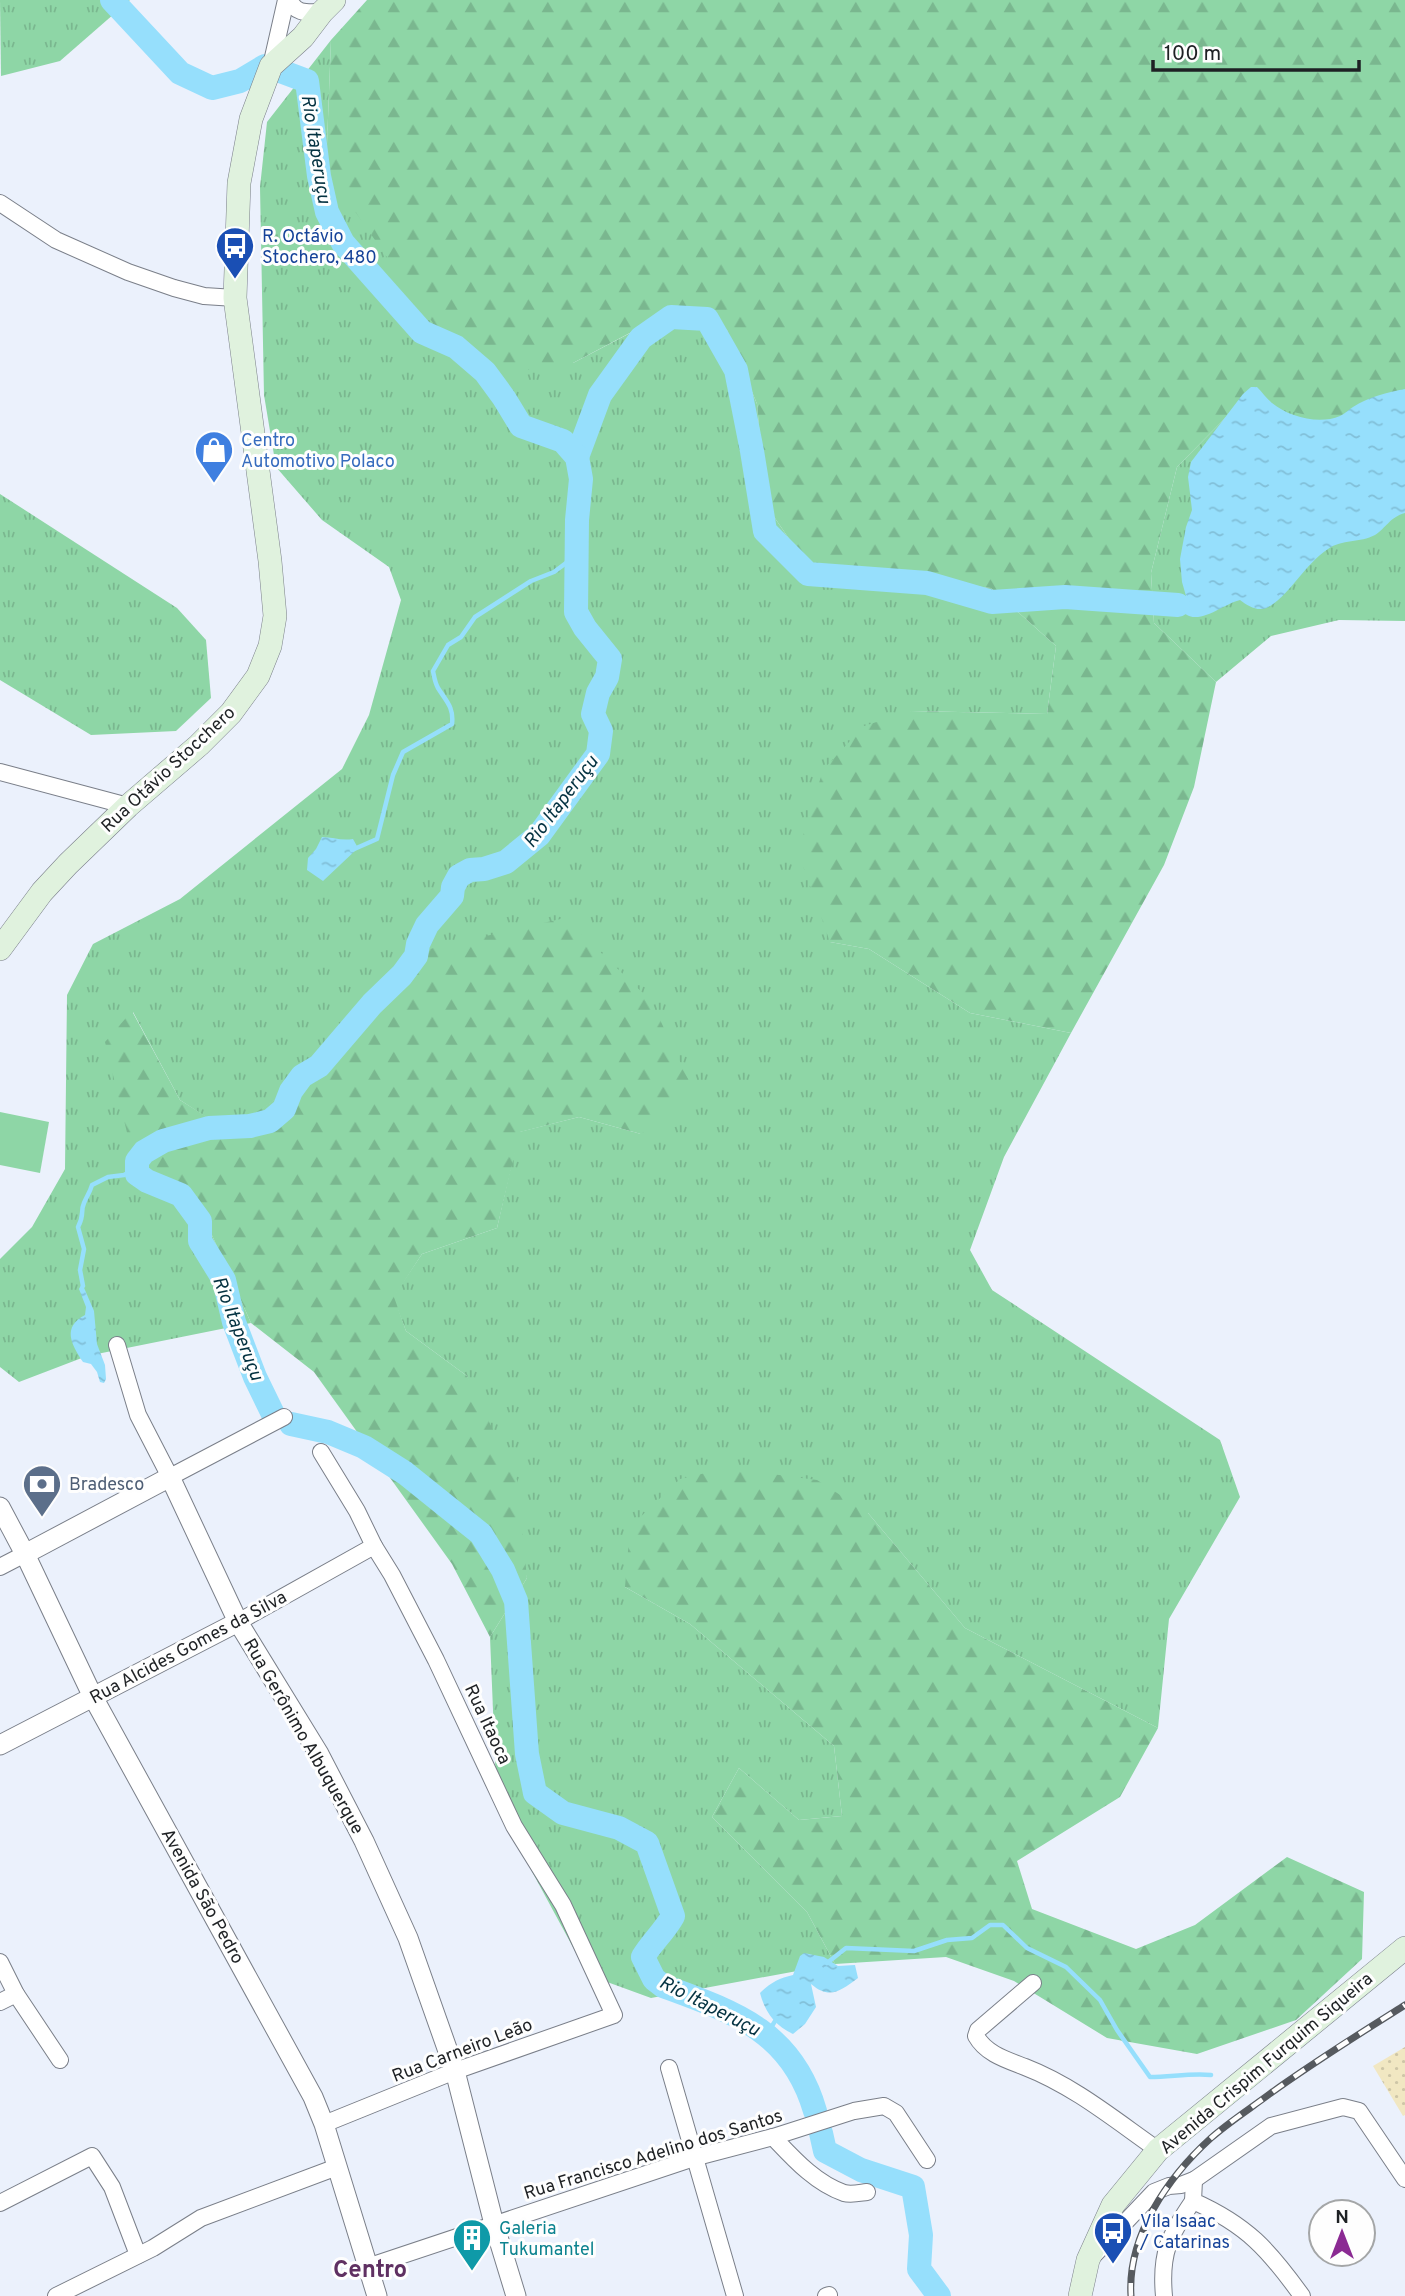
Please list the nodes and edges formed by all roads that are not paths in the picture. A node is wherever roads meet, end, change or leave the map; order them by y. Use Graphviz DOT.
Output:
graph roads {
  1 [pos="288,0"];
  2 [pos="328,6"];
  3 [pos="271,66"];
  4 [pos="1,200"];
  5 [pos="235,298"];
  6 [pos="0,772"];
  7 [pos="128,806"];
  8 [pos="0,949"];
  9 [pos="117,1345"];
  10 [pos="284,1417"];
  11 [pos="321,1452"];
  12 [pos="170,1477"];
  13 [pos="0,1507"];
  14 [pos="374,1546"];
  15 [pos="25,1554"];
  16 [pos="0,1567"];
  17 [pos="238,1622"];
  18 [pos="93,1697"];
  19 [pos="0,1745"];
  20 [pos="1405,1948"];
  21 [pos="0,1962"];
  22 [pos="1033,1983"];
  23 [pos="16,1994"];
  24 [pos="0,2002"];
  25 [pos="614,2015"];
  26 [pos="60,2060"];
  27 [pos="669,2068"];
  28 [pos="455,2071"];
  29 [pos="324,2124"];
  30 [pos="773,2137"];
  31 [pos="1158,2150"];
  32 [pos="696,2157"];
  33 [pos="927,2160"];
  34 [pos="337,2167"];
  35 [pos="1405,2179"];
  36 [pos="1194,2180"];
  37 [pos="867,2192"];
  38 [pos="1193,2201"];
  39 [pos="0,2203"];
  40 [pos="494,2224"];
  41 [pos="138,2255"];
  42 [pos="1088,2260"];
  43 [pos="368,2267"];
  44 [pos="56,2296"];
  45 [pos="377,2296"];
  46 [pos="516,2296"];
  47 [pos="735,2296"];
  48 [pos="1080,2296"];
  49 [pos="1164,2296"];
  50 [pos="1302,2296"];
  1 -- 2 [label="street"];
  1 -- 3 [label="street"];
  2 -- 3 [label="main road"];
  3 -- 5 [label="main road, Rua Otávio Stocchero"];
  4 -- 5 [label="street"];
  5 -- 7 [label="main road, Rua Otávio Stocchero"];
  6 -- 7 [label="street"];
  7 -- 8 [label="main road, Rua Otávio Stocchero"];
  9 -- 12 [label="street, Rua Gerônimo Albuquerque"];
  10 -- 12 [label="street"];
  11 -- 14 [label="street, Rua Itaoca"];
  12 -- 15 [label="street"];
  12 -- 17 [label="street, Rua Gerônimo Albuquerque"];
  13 -- 15 [label="street, Avenida São Pedro"];
  14 -- 17 [label="street, Rua Alcides Gomes da Silva"];
  14 -- 25 [label="street, Rua Itaoca"];
  15 -- 16 [label="street"];
  15 -- 18 [label="street, Avenida São Pedro"];
  17 -- 18 [label="street, Rua Alcides Gomes da Silva"];
  17 -- 28 [label="street, Rua Gerônimo Albuquerque"];
  18 -- 19 [label="street, Rua Alcides Gomes da Silva"];
  18 -- 29 [label="street, Avenida São Pedro"];
  20 -- 31 [label="main road, Avenida Crispim Furquim Siqueira"];
  21 -- 23 [label="street"];
  22 -- 31 [label="street"];
  23 -- 24 [label="street"];
  23 -- 26 [label="street"];
  25 -- 28 [label="street, Rua Carneiro Leão"];
  27 -- 32 [label="street"];
  28 -- 29 [label="street, Rua Carneiro Leão"];
  28 -- 40 [label="street, Rua Gerônimo Albuquerque"];
  29 -- 34 [label="street, Avenida São Pedro"];
  30 -- 32 [label="street, Rua Francisco Adelino dos Santos"];
  30 -- 33 [label="street, Rua Francisco Adelino dos Santos"];
  30 -- 37 [label="street"];
  31 -- 42 [label="main road, Avenida Crispim Furquim Siqueira"];
  32 -- 40 [label="street, Rua Francisco Adelino dos Santos"];
  32 -- 47 [label="street"];
  34 -- 41 [label="street"];
  34 -- 43 [label="street, Avenida São Pedro"];
  35 -- 36 [label="street"];
  36 -- 38 [label="street"];
  36 -- 42 [label="street"];
  38 -- 49 [label="street"];
  38 -- 50 [label="street"];
  39 -- 41 [label="street"];
  40 -- 43 [label="street, Rua Francisco Adelino dos Santos"];
  40 -- 46 [label="street, Rua Gerônimo Albuquerque"];
  41 -- 44 [label="street"];
  42 -- 48 [label="main road, Avenida Crispim Furquim Siqueira"];
  43 -- 45 [label="street, Avenida São Pedro"];
}
